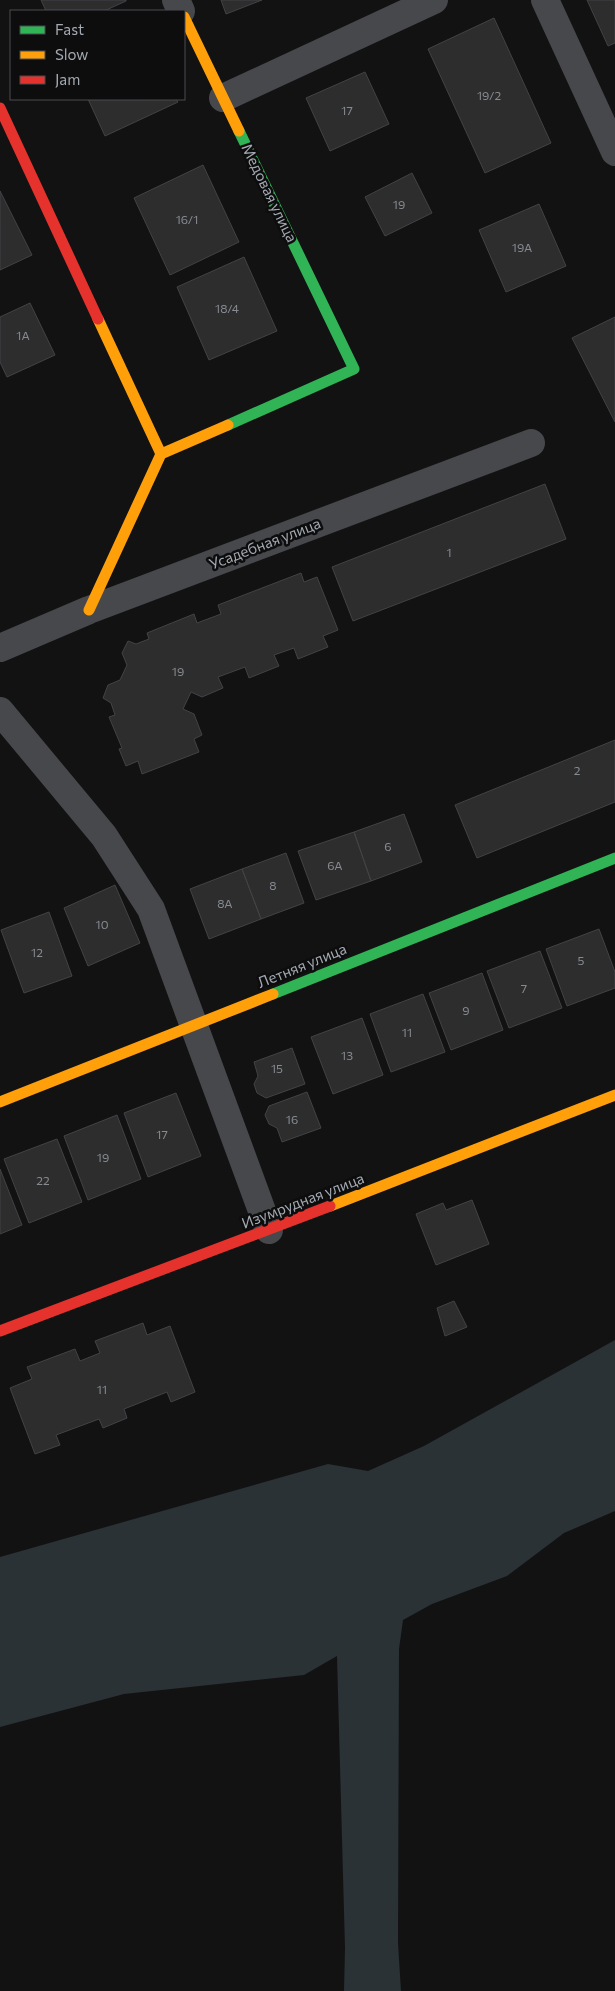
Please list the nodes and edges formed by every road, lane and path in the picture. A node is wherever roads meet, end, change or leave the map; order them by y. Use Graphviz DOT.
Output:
graph roads {
  1 [pos="434,0"];
  2 [pos="545,0"];
  3 [pos="185,19"];
  4 [pos="223,98"];
  5 [pos="0,108"];
  6 [pos="615,152"];
  7 [pos="531,443"];
  8 [pos="161,454"];
  9 [pos="89,610"];
  10 [pos="0,648"];
  11 [pos="0,711"];
  12 [pos="615,858"];
  13 [pos="195,1024"];
  14 [pos="615,1095"];
  15 [pos="0,1102"];
  16 [pos="269,1230"];
  17 [pos="0,1331"];
  1 -- 4 [label="street"];
  2 -- 6 [label="street"];
  3 -- 4 [label="street, Медовая улица"];
  4 -- 8 [label="street, Медовая улица"];
  5 -- 8 [label="street"];
  7 -- 9 [label="street, Усадебная улица"];
  8 -- 9 [label="street"];
  9 -- 10 [label="street, Усадебная улица"];
  11 -- 13 [label="street"];
  12 -- 13 [label="street, Летняя улица"];
  13 -- 15 [label="street, Летняя улица"];
  13 -- 16 [label="street"];
  14 -- 16 [label="street, Изумрудная улица"];
  16 -- 17 [label="street, Изумрудная улица"];
}
